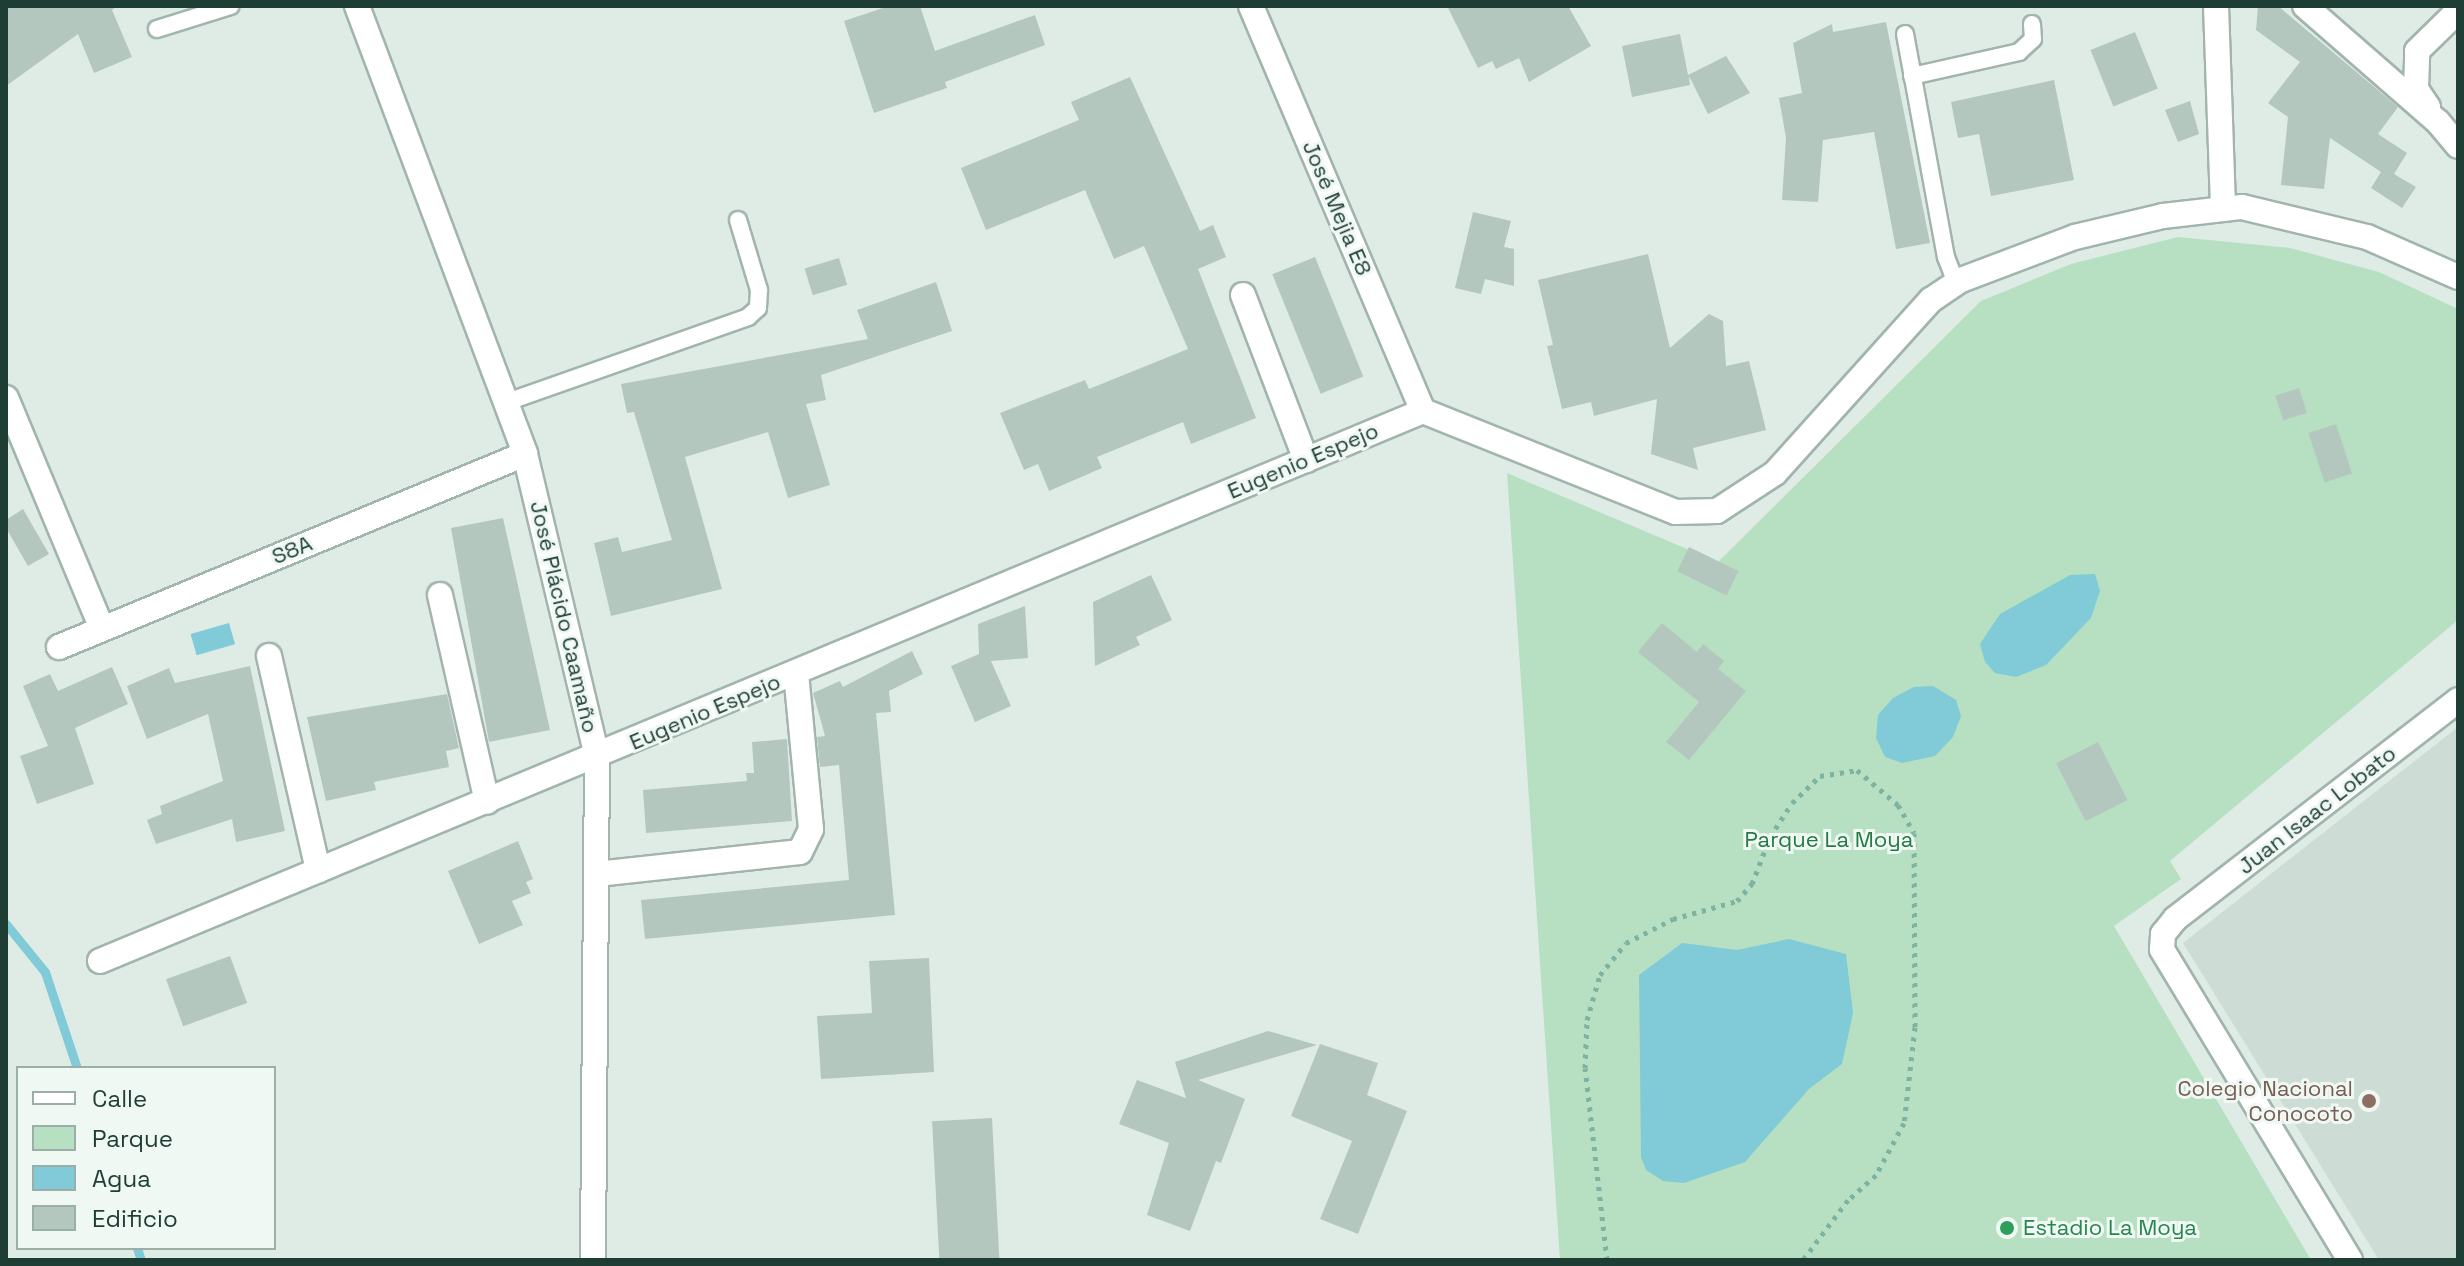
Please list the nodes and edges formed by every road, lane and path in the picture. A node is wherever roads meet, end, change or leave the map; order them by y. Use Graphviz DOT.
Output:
graph roads {
  1 [pos="231,6"];
  2 [pos="357,6"];
  3 [pos="1251,6"];
  4 [pos="2216,6"];
  5 [pos="2305,6"];
  6 [pos="2458,11"];
  7 [pos="2032,24"];
  8 [pos="157,29"];
  9 [pos="1905,34"];
  10 [pos="1912,76"];
  11 [pos="2438,122"];
  12 [pos="2458,146"];
  13 [pos="2223,209"];
  14 [pos="738,220"];
  15 [pos="2458,277"];
  16 [pos="1956,283"];
  17 [pos="1243,295"];
  18 [pos="6,398"];
  19 [pos="507,402"];
  20 [pos="1423,411"];
  21 [pos="525,454"];
  22 [pos="1306,460"];
  23 [pos="440,595"];
  24 [pos="102,629"];
  25 [pos="59,647"];
  26 [pos="269,656"];
  27 [pos="796,674"];
  28 [pos="2458,700"];
  29 [pos="597,757"];
  30 [pos="487,802"];
  31 [pos="318,870"];
  32 [pos="597,874"];
  33 [pos="100,961"];
  34 [pos="593,1260"];
  35 [pos="1607,1260"];
  36 [pos="1803,1260"];
  37 [pos="2350,1260"];
  1 -- 8 [label="lane"];
  2 -- 19 [label="street, José Plácido Caamaño"];
  3 -- 20 [label="street, José Mejia E8"];
  4 -- 13 [label="street"];
  5 -- 11 [label="street"];
  6 -- 11 [label="street"];
  7 -- 10 [label="lane"];
  9 -- 10 [label="lane"];
  10 -- 16 [label="lane"];
  11 -- 12 [label="street"];
  13 -- 15 [label="street"];
  13 -- 16 [label="street"];
  14 -- 19 [label="lane"];
  16 -- 20 [label="street"];
  17 -- 22 [label="street"];
  18 -- 24 [label="street"];
  19 -- 21 [label="street, José Plácido Caamaño"];
  20 -- 22 [label="street, Eugenio Espejo"];
  21 -- 24 [label="street, S8A"];
  21 -- 29 [label="street, José Plácido Caamaño"];
  22 -- 27 [label="street, Eugenio Espejo"];
  23 -- 30 [label="street"];
  24 -- 25 [label="street, S8A"];
  26 -- 31 [label="street"];
  27 -- 29 [label="street, Eugenio Espejo"];
  27 -- 32 [label="street"];
  28 -- 37 [label="street, Juan Isaac Lobato"];
  29 -- 30 [label="street, Eugenio Espejo"];
  29 -- 32 [label="street, José Plácido Caamaño"];
  30 -- 31 [label="street, Eugenio Espejo"];
  31 -- 33 [label="street, Eugenio Espejo"];
  32 -- 34 [label="street, José Plácido Caamaño"];
  35 -- 36 [label="path"];
}
